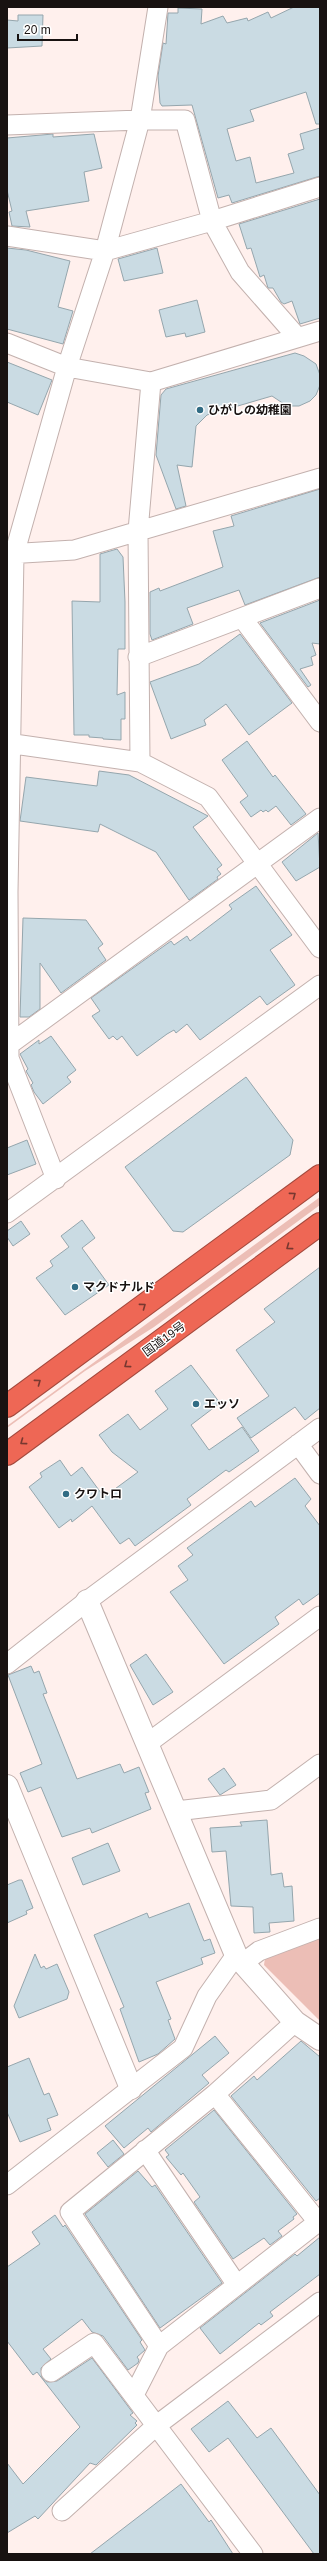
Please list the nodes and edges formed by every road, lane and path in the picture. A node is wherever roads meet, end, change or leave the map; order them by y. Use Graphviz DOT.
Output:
graph roads {
  1 [pos="158,7"];
  2 [pos="140,120"];
  3 [pos="7,125"];
  4 [pos="320,187"];
  5 [pos="212,221"];
  6 [pos="7,236"];
  7 [pos="105,251"];
  8 [pos="320,331"];
  9 [pos="297,337"];
  10 [pos="7,342"];
  11 [pos="67,366"];
  12 [pos="151,382"];
  13 [pos="320,478"];
  14 [pos="138,532"];
  15 [pos="10,554"];
  16 [pos="320,588"];
  17 [pos="243,619"];
  18 [pos="138,657"];
  19 [pos="320,722"];
  20 [pos="9,743"];
  21 [pos="140,762"];
  22 [pos="320,818"];
  23 [pos="258,864"];
  24 [pos="7,892"];
  25 [pos="320,948"];
  26 [pos="320,985"];
  27 [pos="10,1044"];
  28 [pos="320,1176"];
  29 [pos="56,1179"];
  30 [pos="7,1213"];
  31 [pos="320,1224"];
  32 [pos="7,1406"];
  33 [pos="320,1428"];
  34 [pos="298,1444"];
  35 [pos="7,1454"];
  36 [pos="320,1474"];
  37 [pos="87,1601"];
  38 [pos="320,1616"];
  39 [pos="7,1664"];
  40 [pos="148,1743"];
  41 [pos="320,1764"];
  42 [pos="7,1786"];
  43 [pos="176,1811"];
  44 [pos="320,1928"];
  45 [pos="240,1959"];
  46 [pos="295,2022"];
  47 [pos="320,2039"];
  48 [pos="130,2088"];
  49 [pos="215,2094"];
  50 [pos="145,2150"];
  51 [pos="8,2182"];
  52 [pos="237,2285"];
  53 [pos="320,2302"];
  54 [pos="160,2346"];
  55 [pos="51,2372"];
  56 [pos="134,2395"];
  57 [pos="157,2425"];
  58 [pos="62,2512"];
  59 [pos="253,2554"];
  1 -- 2 [label="street"];
  2 -- 3 [label="street"];
  2 -- 5 [label="street"];
  2 -- 7 [label="street"];
  4 -- 5 [label="street"];
  5 -- 7 [label="street"];
  5 -- 9 [label="street"];
  6 -- 7 [label="street"];
  7 -- 11 [label="street"];
  8 -- 9 [label="street"];
  9 -- 12 [label="street"];
  10 -- 11 [label="street"];
  11 -- 12 [label="street"];
  11 -- 15 [label="street"];
  12 -- 14 [label="street"];
  13 -- 14 [label="street"];
  14 -- 15 [label="street"];
  14 -- 18 [label="street"];
  15 -- 20 [label="street"];
  16 -- 17 [label="street"];
  17 -- 18 [label="street"];
  17 -- 19 [label="street"];
  18 -- 21 [label="street"];
  20 -- 21 [label="street"];
  20 -- 24 [label="street"];
  21 -- 23 [label="street"];
  22 -- 23 [label="street"];
  23 -- 25 [label="street"];
  23 -- 27 [label="street"];
  24 -- 27 [label="street"];
  26 -- 29 [label="street"];
  27 -- 29 [label="street"];
  32 -- 28 [label="highway, one-way"];
  29 -- 30 [label="street"];
  31 -- 35 [label="highway, 国道19号, one-way"];
  33 -- 34 [label="street"];
  34 -- 36 [label="street"];
  34 -- 37 [label="street"];
  37 -- 39 [label="street"];
  37 -- 40 [label="street"];
  38 -- 40 [label="street"];
  40 -- 43 [label="street"];
  41 -- 43 [label="street"];
  42 -- 48 [label="street"];
  43 -- 45 [label="street"];
  44 -- 45 [label="street"];
  45 -- 46 [label="street"];
  45 -- 48 [label="street"];
  46 -- 47 [label="street"];
  46 -- 49 [label="street"];
  48 -- 51 [label="street"];
  49 -- 50 [label="street"];
  49 -- 52 [label="street"];
  50 -- 52 [label="street"];
  50 -- 54 [label="street"];
  52 -- 54 [label="street"];
  53 -- 57 [label="street"];
  54 -- 56 [label="street"];
  55 -- 56 [label="street"];
  56 -- 57 [label="street"];
  57 -- 58 [label="street"];
  57 -- 59 [label="street"];
}
